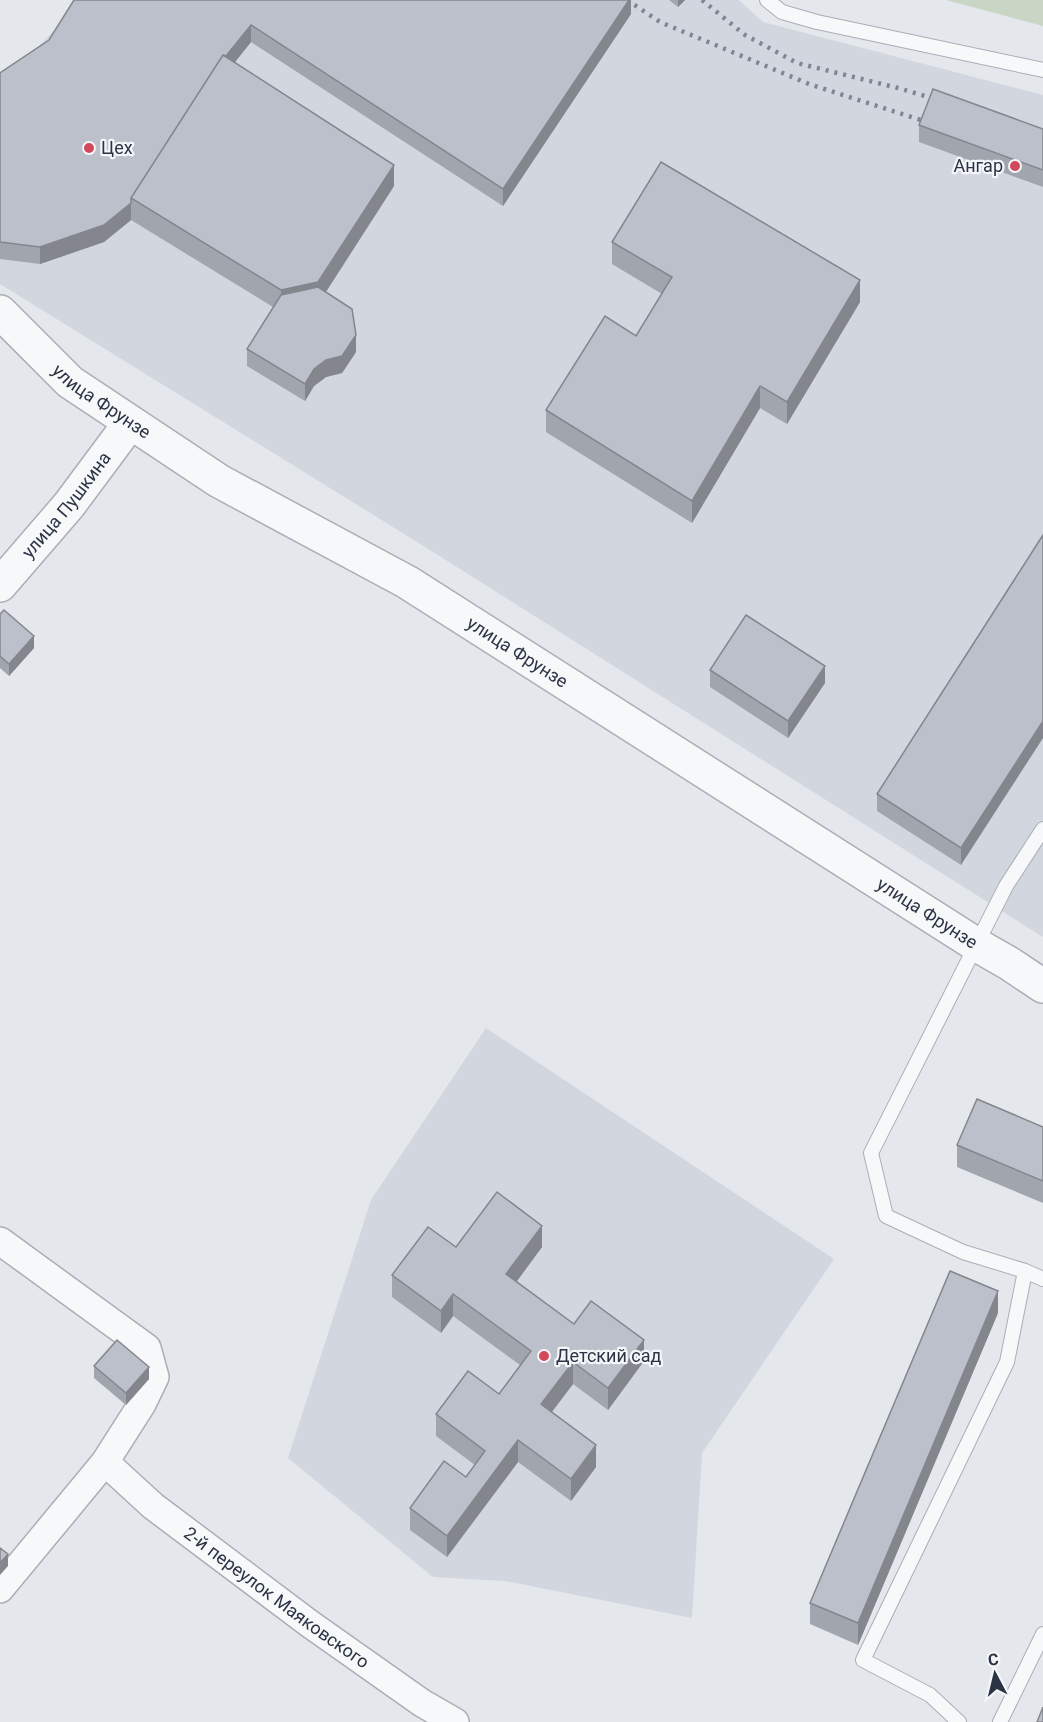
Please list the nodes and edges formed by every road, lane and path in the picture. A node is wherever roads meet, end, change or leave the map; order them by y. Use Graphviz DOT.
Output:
graph roads {
  1 [pos="767,0"];
  2 [pos="1043,70"];
  3 [pos="0,312"];
  4 [pos="130,423"];
  5 [pos="0,585"];
  6 [pos="1043,829"];
  7 [pos="977,945"];
  8 [pos="1043,986"];
  9 [pos="0,1241"];
  10 [pos="1025,1271"];
  11 [pos="1043,1279"];
  12 [pos="105,1462"];
  13 [pos="0,1589"];
  14 [pos="1043,1634"];
  15 [pos="455,1722"];
  16 [pos="959,1722"];
  17 [pos="1000,1722"];
  1 -- 2 [label="lane"];
  3 -- 4 [label="street, улица Фрунзе"];
  4 -- 5 [label="street, улица Пушкина"];
  4 -- 7 [label="street, улица Фрунзе"];
  6 -- 7 [label="lane"];
  7 -- 8 [label="street, улица Фрунзе"];
  7 -- 10 [label="lane"];
  9 -- 12 [label="street"];
  10 -- 11 [label="lane"];
  10 -- 16 [label="lane"];
  12 -- 13 [label="street"];
  12 -- 15 [label="street, 2-й переулок Маяковского"];
  14 -- 17 [label="lane"];
}
